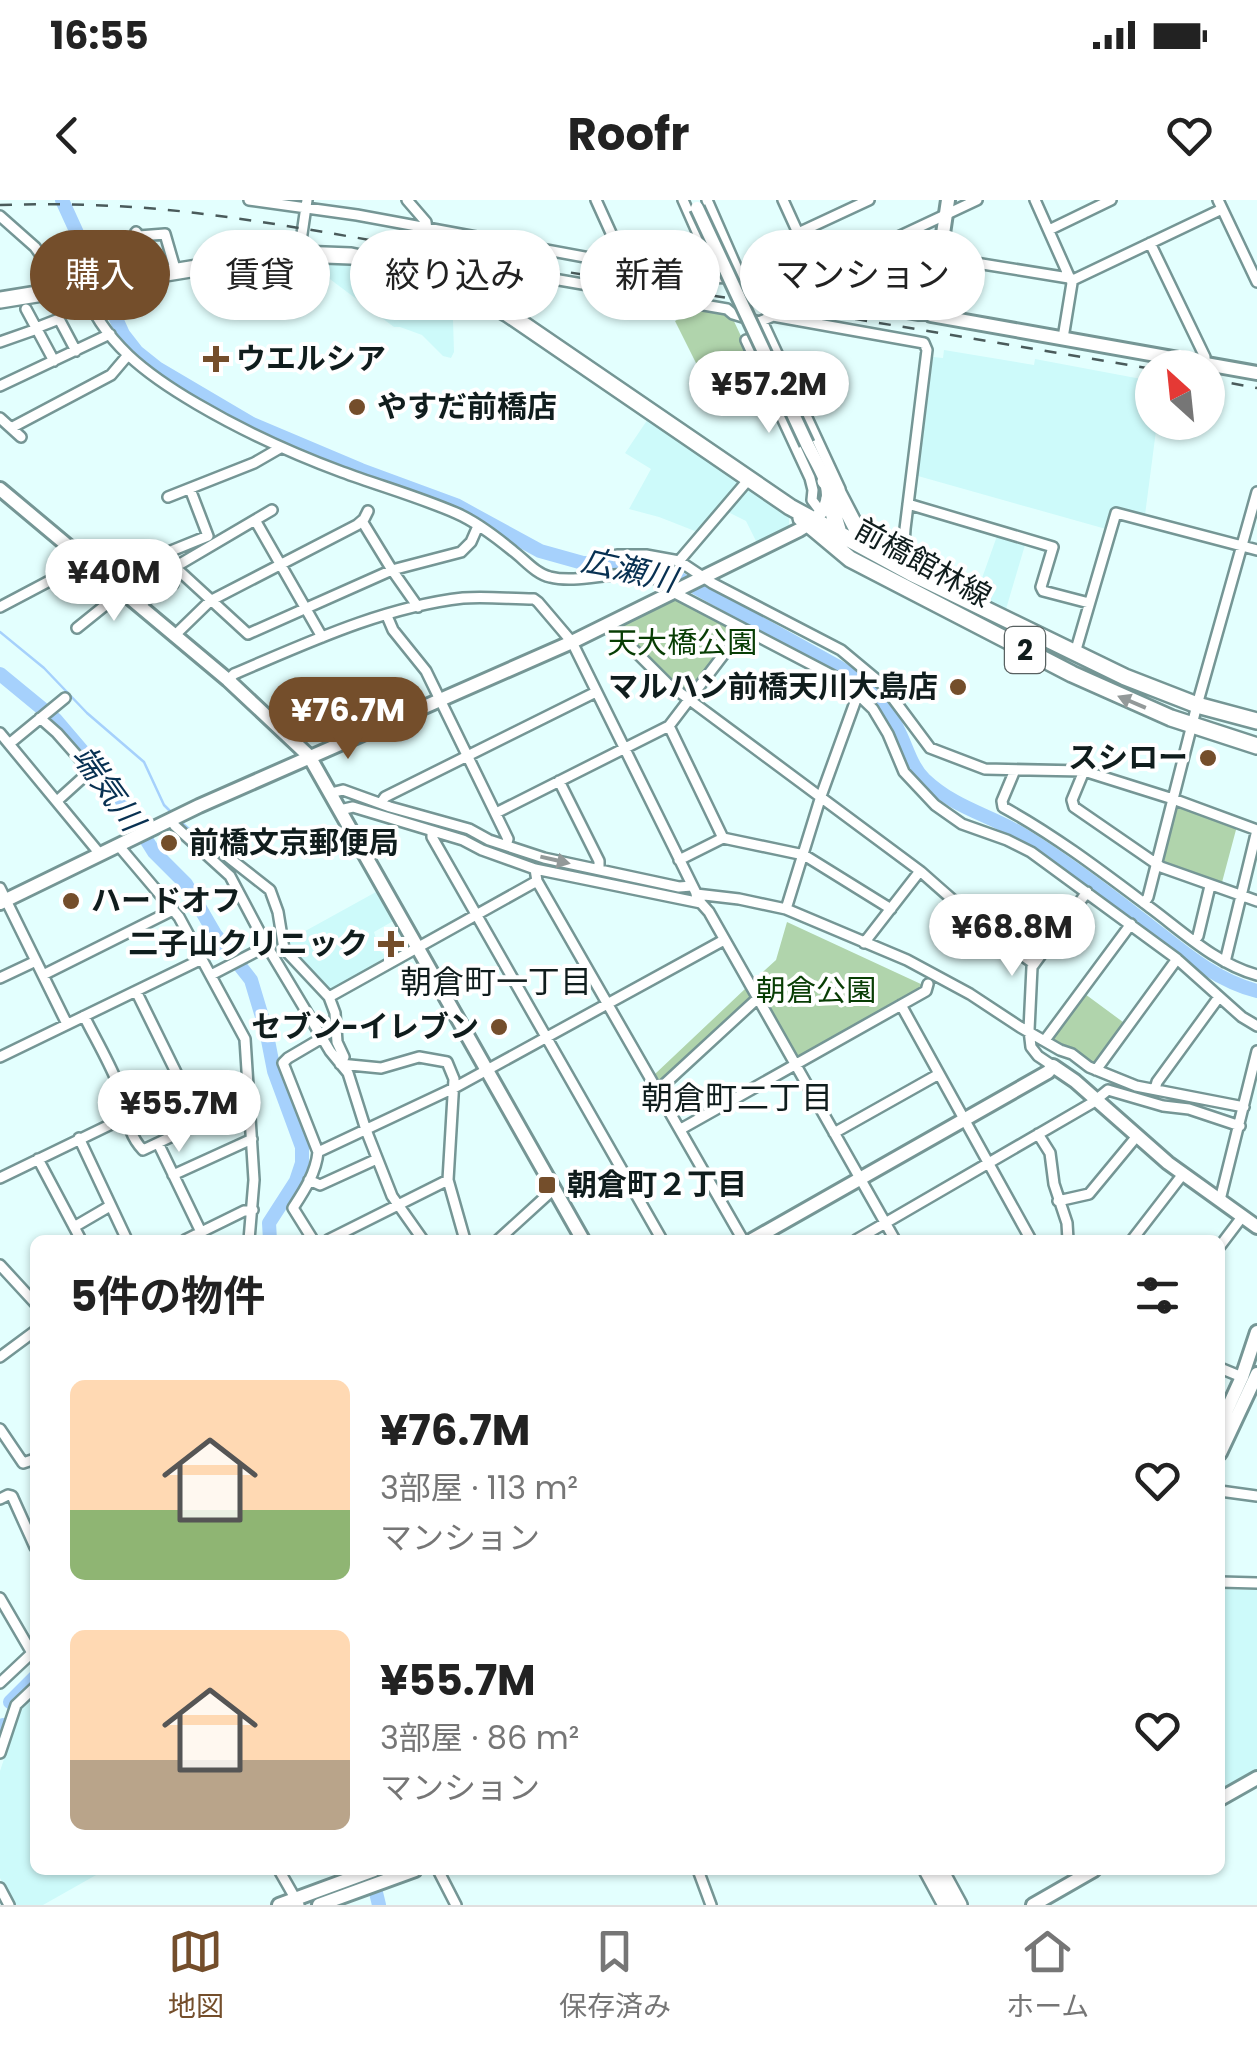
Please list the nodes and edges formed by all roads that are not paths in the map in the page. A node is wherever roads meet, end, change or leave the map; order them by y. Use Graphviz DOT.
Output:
graph roads {
  1 [pos="249,200"];
  2 [pos="407,200"];
  3 [pos="596,200"];
  4 [pos="683,200"];
  5 [pos="782,200"];
  6 [pos="840,200"];
  7 [pos="869,200"];
  8 [pos="948,200"];
  9 [pos="977,200"];
  10 [pos="1035,200"];
  11 [pos="1111,200"];
  12 [pos="699,202"];
  13 [pos="307,204"];
  14 [pos="1220,204"];
  15 [pos="845,211"];
  16 [pos="0,216"];
  17 [pos="946,216"];
  18 [pos="303,230"];
  19 [pos="428,230"];
  20 [pos="609,230"];
  21 [pos="696,230"];
  22 [pos="796,230"];
  23 [pos="806,230"];
  24 [pos="915,230"];
  25 [pos="944,230"];
  26 [pos="1049,230"];
  27 [pos="30,243"];
  28 [pos="1150,243"];
  29 [pos="170,244"];
  30 [pos="985,265"];
  31 [pos="190,270"];
  32 [pos="176,272"];
  33 [pos="170,273"];
  34 [pos="740,276"];
  35 [pos="560,280"];
  36 [pos="1072,280"];
  37 [pos="1257,282"];
  38 [pos="30,295"];
  39 [pos="0,300"];
  40 [pos="26,309"];
  41 [pos="99,320"];
  42 [pos="516,320"];
  43 [pos="960,320"];
  44 [pos="762,321"];
  45 [pos="36,328"];
  46 [pos="110,334"];
  47 [pos="1063,338"];
  48 [pos="746,340"];
  49 [pos="0,342"];
  50 [pos="1202,350"];
  51 [pos="76,351"];
  52 [pos="1135,351"];
  53 [pos="128,355"];
  54 [pos="54,361"];
  55 [pos="1225,367"];
  56 [pos="1257,372"];
  57 [pos="0,386"];
  58 [pos="0,418"];
  59 [pos="11,428"];
  60 [pos="21,437"];
  61 [pos="280,448"];
  62 [pos="749,479"];
  63 [pos="826,481"];
  64 [pos="0,489"];
  65 [pos="190,489"];
  66 [pos="1257,492"];
  67 [pos="168,498"];
  68 [pos="908,504"];
  69 [pos="272,510"];
  70 [pos="368,511"];
  71 [pos="815,517"];
  72 [pos="255,520"];
  73 [pos="362,521"];
  74 [pos="478,526"];
  75 [pos="905,530"];
  76 [pos="839,532"];
  77 [pos="1241,546"];
  78 [pos="871,550"];
  79 [pos="1257,550"];
  80 [pos="81,555"];
  81 [pos="618,555"];
  82 [pos="679,561"];
  83 [pos="280,565"];
  84 [pos="392,570"];
  85 [pos="702,578"];
  86 [pos="907,579"];
  87 [pos="676,590"];
  88 [pos="123,591"];
  89 [pos="210,601"];
  90 [pos="1088,604"];
  91 [pos="140,606"];
  92 [pos="0,607"];
  93 [pos="418,607"];
  94 [pos="305,608"];
  95 [pos="386,616"];
  96 [pos="608,624"];
  97 [pos="77,628"];
  98 [pos="743,629"];
  99 [pos="174,636"];
  100 [pos="322,637"];
  101 [pos="572,642"];
  102 [pos="1075,653"];
  103 [pos="228,680"];
  104 [pos="596,692"];
  105 [pos="858,694"];
  106 [pos="65,698"];
  107 [pos="440,699"];
  108 [pos="690,700"];
  109 [pos="1197,706"];
  110 [pos="40,718"];
  111 [pos="1257,721"];
  112 [pos="1192,725"];
  113 [pos="669,726"];
  114 [pos="0,733"];
  115 [pos="9,744"];
  116 [pos="1257,746"];
  117 [pos="624,749"];
  118 [pos="310,756"];
  119 [pos="467,756"];
  120 [pos="1015,770"];
  121 [pos="1084,771"];
  122 [pos="560,782"];
  123 [pos="331,793"];
  124 [pos="822,796"];
  125 [pos="1173,800"];
  126 [pos="57,801"];
  127 [pos="381,804"];
  128 [pos="340,810"];
  129 [pos="496,813"];
  130 [pos="171,820"];
  131 [pos="1257,830"];
  132 [pos="432,832"];
  133 [pos="723,838"];
  134 [pos="118,845"];
  135 [pos="506,845"];
  136 [pos="100,854"];
  137 [pos="804,856"];
  138 [pos="210,857"];
  139 [pos="680,860"];
  140 [pos="1156,865"];
  141 [pos="535,869"];
  142 [pos="599,869"];
  143 [pos="920,871"];
  144 [pos="537,881"];
  145 [pos="1210,886"];
  146 [pos="1087,892"];
  147 [pos="697,894"];
  148 [pos="2,897"];
  149 [pos="1241,897"];
  150 [pos="1257,901"];
  151 [pos="1144,903"];
  152 [pos="786,909"];
  153 [pos="891,909"];
  154 [pos="173,910"];
  155 [pos="477,915"];
  156 [pos="1131,924"];
  157 [pos="724,940"];
  158 [pos="1194,941"];
  159 [pos="864,943"];
  160 [pos="267,946"];
  161 [pos="418,947"];
  162 [pos="202,959"];
  163 [pos="1177,959"];
  164 [pos="36,961"];
  165 [pos="1225,962"];
  166 [pos="1034,964"];
  167 [pos="43,975"];
  168 [pos="1257,975"];
  169 [pos="211,976"];
  170 [pos="0,978"];
  171 [pos="928,984"];
  172 [pos="136,991"];
  173 [pos="329,997"];
  174 [pos="758,998"];
  175 [pos="1220,998"];
  176 [pos="608,1003"];
  177 [pos="902,1005"];
  178 [pos="84,1016"];
  179 [pos="67,1024"];
  180 [pos="1257,1026"];
  181 [pos="1029,1030"];
  182 [pos="546,1036"];
  183 [pos="322,1038"];
  184 [pos="1045,1040"];
  185 [pos="1257,1050"];
  186 [pos="337,1052"];
  187 [pos="0,1056"];
  188 [pos="340,1064"];
  189 [pos="796,1064"];
  190 [pos="1053,1066"];
  191 [pos="487,1069"];
  192 [pos="1096,1070"];
  193 [pos="939,1074"];
  194 [pos="454,1088"];
  195 [pos="1155,1090"];
  196 [pos="657,1091"];
  197 [pos="1098,1100"];
  198 [pos="1244,1107"];
  199 [pos="126,1117"];
  200 [pos="965,1120"];
  201 [pos="1240,1126"];
  202 [pos="681,1129"];
  203 [pos="366,1130"];
  204 [pos="834,1133"];
  205 [pos="1038,1134"];
  206 [pos="1138,1136"];
  207 [pos="79,1138"];
  208 [pos="252,1140"];
  209 [pos="158,1144"];
  210 [pos="318,1152"];
  211 [pos="38,1159"];
  212 [pos="377,1160"];
  213 [pos="989,1162"];
  214 [pos="1183,1174"];
  215 [pos="173,1175"];
  216 [pos="0,1178"];
  217 [pos="861,1179"];
  218 [pos="309,1180"];
  219 [pos="448,1180"];
  220 [pos="555,1188"];
  221 [pos="1220,1200"];
  222 [pos="1058,1201"];
  223 [pos="398,1205"];
  224 [pos="110,1206"];
  225 [pos="253,1210"];
  226 [pos="1242,1217"];
  227 [pos="886,1223"];
  228 [pos="74,1227"];
  229 [pos="1257,1228"];
  230 [pos="201,1232"];
  231 [pos="78,1235"];
  232 [pos="124,1235"];
  233 [pos="195,1235"];
  234 [pos="250,1235"];
  235 [pos="310,1235"];
  236 [pos="338,1235"];
  237 [pos="419,1235"];
  238 [pos="464,1235"];
  239 [pos="503,1235"];
  240 [pos="580,1235"];
  241 [pos="659,1235"];
  242 [pos="740,1235"];
  243 [pos="761,1235"];
  244 [pos="865,1235"];
  245 [pos="892,1235"];
  246 [pos="1028,1235"];
  247 [pos="1068,1235"];
  248 [pos="1136,1235"];
  249 [pos="1225,1239"];
  250 [pos="0,1265"];
  251 [pos="30,1298"];
  252 [pos="1257,1332"];
  253 [pos="30,1334"];
  254 [pos="0,1357"];
  255 [pos="1225,1370"];
  256 [pos="1252,1379"];
  257 [pos="1225,1418"];
  258 [pos="0,1429"];
  259 [pos="1225,1441"];
  260 [pos="30,1461"];
  261 [pos="1225,1492"];
  262 [pos="1257,1496"];
  263 [pos="0,1499"];
  264 [pos="30,1537"];
  265 [pos="1225,1582"];
  266 [pos="1257,1583"];
  267 [pos="0,1598"];
  268 [pos="10,1618"];
  269 [pos="0,1624"];
  270 [pos="30,1648"];
  271 [pos="30,1655"];
  272 [pos="0,1683"];
  273 [pos="30,1692"];
  274 [pos="14,1710"];
  275 [pos="1,1712"];
  276 [pos="0,1753"];
  277 [pos="1257,1778"];
  278 [pos="1225,1796"];
  279 [pos="283,1875"];
  280 [pos="441,1875"];
  281 [pos="700,1875"];
  282 [pos="930,1875"];
  283 [pos="943,1875"];
  284 [pos="1085,1875"];
  285 [pos="374,1877"];
  286 [pos="0,1888"];
  287 [pos="297,1902"];
  288 [pos="9,1905"];
  289 [pos="279,1905"];
  290 [pos="319,1905"];
  291 [pos="456,1905"];
  292 [pos="710,1905"];
  293 [pos="946,1905"];
  294 [pos="959,1905"];
  295 [pos="1033,1905"];
  1 -- 13 [label="street"];
  2 -- 19 [label="street"];
  3 -- 20 [label="street"];
  4 -- 21 [label="street"];
  5 -- 22 [label="street"];
  6 -- 15 [label="street"];
  7 -- 15 [label="street"];
  8 -- 17 [label="street"];
  9 -- 17 [label="street"];
  10 -- 26 [label="street"];
  11 -- 26 [label="street"];
  12 -- 34 [label="street"];
  12 -- 63 [label="street, bridge"];
  13 -- 18 [label="street"];
  13 -- 19 [label="street"];
  14 -- 28 [label="street"];
  14 -- 37 [label="street"];
  15 -- 23 [label="street"];
  16 -- 27 [label="street"];
  17 -- 24 [label="street"];
  17 -- 25 [label="street"];
  26 -- 36 [label="street"];
  28 -- 36 [label="street"];
  28 -- 50 [label="street"];
  29 -- 32 [label="street"];
  30 -- 36 [label="street"];
  31 -- 32 [label="main road, 前橋館林線 / 2"];
  32 -- 33 [label="main road, 前橋館林線 / 2"];
  35 -- 44 [label="street"];
  36 -- 47 [label="street"];
  38 -- 39 [label="main road, 前橋館林線 / 2"];
  40 -- 45 [label="street"];
  41 -- 46 [label="street"];
  42 -- 62 [label="main road, 前橋館林線 / 2"];
  43 -- 47 [label="street"];
  44 -- 68 [label="street"];
  44 -- 78 [label="street"];
  45 -- 49 [label="street"];
  45 -- 51 [label="street"];
  45 -- 54 [label="street"];
  46 -- 51 [label="street"];
  46 -- 53 [label="street"];
  47 -- 52 [label="street"];
  48 -- 71 [label="street"];
  51 -- 54 [label="street"];
  53 -- 59 [label="street"];
  53 -- 61 [label="street"];
  54 -- 57 [label="street"];
  55 -- 56 [label="street"];
  58 -- 59 [label="street"];
  59 -- 60 [label="street"];
  61 -- 65 [label="street"];
  61 -- 74 [label="street"];
  62 -- 71 [label="main road, 前橋館林線 / 2"];
  62 -- 82 [label="street"];
  63 -- 71 [label="street"];
  63 -- 78 [label="main road"];
  64 -- 80 [label="street"];
  65 -- 67 [label="street"];
  65 -- 91 [label="street"];
  66 -- 77 [label="street"];
  68 -- 75 [label="street"];
  68 -- 90 [label="street"];
  69 -- 72 [label="street"];
  70 -- 73 [label="street"];
  71 -- 76 [label="main road, 前橋館林線 / 2"];
  71 -- 76 [label="main road"];
  71 -- 85 [label="street"];
  71 -- 86 [label="main road, 前橋館林線 / 2"];
  72 -- 83 [label="street"];
  72 -- 89 [label="street"];
  73 -- 83 [label="street"];
  73 -- 84 [label="street"];
  74 -- 84 [label="street"];
  74 -- 87 [label="street"];
  75 -- 78 [label="street"];
  75 -- 86 [label="street"];
  76 -- 78 [label="main road, 前橋館林線 / 2"];
  76 -- 86 [label="main road"];
  77 -- 79 [label="street"];
  77 -- 90 [label="street"];
  77 -- 109 [label="street"];
  78 -- 86 [label="main road, 前橋館林線 / 2"];
  80 -- 88 [label="street"];
  80 -- 92 [label="street"];
  81 -- 82 [label="street"];
  82 -- 85 [label="street"];
  83 -- 89 [label="street"];
  83 -- 94 [label="street"];
  84 -- 93 [label="street"];
  84 -- 94 [label="street"];
  85 -- 87 [label="street"];
  85 -- 120 [label="street"];
  86 -- 102 [label="main road, 前橋館林線 / 2"];
  112 -- 86 [label="main road, 前橋館林線 / 2, one-way"];
  87 -- 96 [label="street"];
  87 -- 98 [label="street"];
  88 -- 91 [label="street"];
  88 -- 97 [label="street"];
  89 -- 94 [label="street"];
  89 -- 99 [label="street"];
  90 -- 102 [label="street"];
  91 -- 99 [label="street"];
  93 -- 95 [label="street"];
  93 -- 101 [label="street"];
  94 -- 100 [label="street"];
  95 -- 100 [label="street"];
  95 -- 107 [label="street"];
  96 -- 101 [label="street"];
  96 -- 108 [label="street"];
  98 -- 105 [label="street"];
  98 -- 108 [label="street"];
  99 -- 103 [label="street"];
  100 -- 103 [label="street"];
  101 -- 104 [label="street"];
  101 -- 107 [label="street"];
  102 -- 109 [label="main road, 前橋館林線 / 2"];
  103 -- 118 [label="street"];
  104 -- 117 [label="street"];
  104 -- 119 [label="street"];
  105 -- 124 [label="street"];
  105 -- 146 [label="street"];
  106 -- 110 [label="street"];
  107 -- 118 [label="street"];
  107 -- 119 [label="street"];
  108 -- 113 [label="street"];
  108 -- 124 [label="street"];
  109 -- 111 [label="main road, 前橋館林線 / 2"];
  109 -- 112 [label="street"];
  110 -- 115 [label="street"];
  110 -- 126 [label="street"];
  112 -- 116 [label="main road, 前橋館林線 / 2"];
  112 -- 125 [label="street"];
  113 -- 117 [label="street"];
  113 -- 133 [label="street"];
  114 -- 115 [label="street"];
  115 -- 126 [label="street"];
  117 -- 122 [label="street"];
  117 -- 139 [label="street"];
  118 -- 123 [label="street"];
  118 -- 130 [label="street"];
  119 -- 127 [label="street"];
  119 -- 129 [label="street"];
  120 -- 121 [label="street"];
  120 -- 151 [label="street"];
  121 -- 125 [label="street"];
  121 -- 140 [label="street"];
  122 -- 129 [label="street"];
  122 -- 142 [label="street"];
  123 -- 127 [label="street"];
  123 -- 128 [label="street"];
  124 -- 137 [label="street"];
  124 -- 143 [label="street"];
  125 -- 131 [label="street"];
  125 -- 140 [label="street"];
  126 -- 136 [label="street"];
  127 -- 135 [label="street"];
  128 -- 132 [label="street"];
  128 -- 161 [label="street"];
  129 -- 135 [label="street"];
  130 -- 134 [label="street"];
  130 -- 138 [label="street"];
  131 -- 149 [label="street"];
  132 -- 141 [label="street"];
  132 -- 155 [label="street"];
  133 -- 137 [label="street"];
  133 -- 139 [label="street"];
  134 -- 136 [label="street"];
  134 -- 154 [label="street"];
  135 -- 142 [label="street, one-way"];
  136 -- 148 [label="street"];
  137 -- 152 [label="street"];
  137 -- 153 [label="street"];
  138 -- 160 [label="street"];
  138 -- 173 [label="street"];
  139 -- 147 [label="street"];
  140 -- 145 [label="street"];
  140 -- 151 [label="street"];
  141 -- 144 [label="street"];
  141 -- 147 [label="street"];
  142 -- 147 [label="street"];
  143 -- 153 [label="street"];
  143 -- 166 [label="street"];
  144 -- 155 [label="street"];
  144 -- 176 [label="street"];
  145 -- 149 [label="street"];
  145 -- 158 [label="street"];
  146 -- 156 [label="street"];
  146 -- 166 [label="street"];
  147 -- 152 [label="street"];
  147 -- 157 [label="street"];
  148 -- 164 [label="street"];
  149 -- 150 [label="street"];
  149 -- 165 [label="street"];
  151 -- 158 [label="street"];
  152 -- 159 [label="street"];
  153 -- 159 [label="street"];
  154 -- 162 [label="street"];
  154 -- 167 [label="street"];
  155 -- 161 [label="street"];
  155 -- 182 [label="street"];
  156 -- 163 [label="street"];
  156 -- 184 [label="street"];
  157 -- 174 [label="street"];
  157 -- 176 [label="street"];
  158 -- 165 [label="street"];
  159 -- 181 [label="street"];
  160 -- 169 [label="street"];
  160 -- 183 [label="street"];
  161 -- 173 [label="street"];
  161 -- 191 [label="street"];
  162 -- 169 [label="street"];
  162 -- 172 [label="street"];
  163 -- 175 [label="street"];
  163 -- 192 [label="street"];
  164 -- 167 [label="street"];
  164 -- 170 [label="street"];
  165 -- 168 [label="street"];
  166 -- 181 [label="street"];
  167 -- 179 [label="street"];
  169 -- 208 [label="street"];
  171 -- 177 [label="street"];
  172 -- 178 [label="street"];
  172 -- 209 [label="street"];
  173 -- 186 [label="street"];
  174 -- 189 [label="street"];
  174 -- 196 [label="street"];
  175 -- 180 [label="street"];
  175 -- 195 [label="street"];
  176 -- 182 [label="street"];
  176 -- 196 [label="street"];
  177 -- 189 [label="street"];
  177 -- 193 [label="street"];
  178 -- 179 [label="street"];
  178 -- 199 [label="street"];
  179 -- 187 [label="street"];
  181 -- 184 [label="street"];
  181 -- 190 [label="street"];
  182 -- 191 [label="street"];
  182 -- 241 [label="street"];
  183 -- 186 [label="street"];
  183 -- 210 [label="street"];
  184 -- 192 [label="street"];
  185 -- 198 [label="street"];
  186 -- 188 [label="street"];
  188 -- 194 [label="street"];
  188 -- 203 [label="street"];
  189 -- 202 [label="street"];
  189 -- 204 [label="street"];
  190 -- 197 [label="street"];
  190 -- 200 [label="street"];
  191 -- 194 [label="street"];
  191 -- 220 [label="street"];
  192 -- 195 [label="street"];
  193 -- 200 [label="street"];
  193 -- 204 [label="street"];
  194 -- 203 [label="street"];
  194 -- 219 [label="street"];
  195 -- 198 [label="street"];
  196 -- 202 [label="street"];
  197 -- 201 [label="street"];
  197 -- 205 [label="street"];
  197 -- 206 [label="street"];
  198 -- 201 [label="street"];
  199 -- 207 [label="street"];
  199 -- 209 [label="street"];
  200 -- 213 [label="street"];
  200 -- 217 [label="street"];
  201 -- 221 [label="street"];
  202 -- 242 [label="street"];
  203 -- 210 [label="street"];
  203 -- 212 [label="street"];
  204 -- 217 [label="street"];
  205 -- 213 [label="street"];
  205 -- 222 [label="street"];
  206 -- 214 [label="street"];
  206 -- 222 [label="street"];
  207 -- 211 [label="street"];
  207 -- 224 [label="street"];
  208 -- 215 [label="street"];
  208 -- 225 [label="street"];
  209 -- 215 [label="street"];
  210 -- 218 [label="street"];
  211 -- 216 [label="street"];
  211 -- 228 [label="street"];
  212 -- 218 [label="street"];
  212 -- 223 [label="street"];
  213 -- 227 [label="street"];
  213 -- 246 [label="street"];
  214 -- 221 [label="street"];
  214 -- 248 [label="street"];
  215 -- 230 [label="street"];
  217 -- 227 [label="street"];
  217 -- 243 [label="street"];
  218 -- 235 [label="street"];
  219 -- 223 [label="street"];
  219 -- 238 [label="street"];
  220 -- 239 [label="street"];
  220 -- 240 [label="street"];
  221 -- 226 [label="street"];
  222 -- 247 [label="street"];
  223 -- 236 [label="street"];
  223 -- 237 [label="street"];
  224 -- 228 [label="street"];
  224 -- 232 [label="street"];
  225 -- 230 [label="street"];
  225 -- 234 [label="street"];
  226 -- 229 [label="street"];
  226 -- 249 [label="street"];
  227 -- 244 [label="street"];
  227 -- 245 [label="street"];
  228 -- 231 [label="street"];
  230 -- 233 [label="street"];
  250 -- 251 [label="street"];
  252 -- 256 [label="street"];
  253 -- 254 [label="street"];
  255 -- 256 [label="street"];
  256 -- 257 [label="street"];
  256 -- 259 [label="street"];
  258 -- 260 [label="street"];
  261 -- 262 [label="street"];
  263 -- 264 [label="street"];
  265 -- 266 [label="street"];
  267 -- 268 [label="street"];
  268 -- 269 [label="street"];
  268 -- 270 [label="street"];
  271 -- 272 [label="street"];
  273 -- 274 [label="street"];
  274 -- 275 [label="street"];
  274 -- 276 [label="street"];
  277 -- 278 [label="street"];
  279 -- 287 [label="street"];
  280 -- 291 [label="street"];
  281 -- 292 [label="street"];
  282 -- 293 [label="main road"];
  283 -- 294 [label="main road"];
  284 -- 295 [label="street"];
  285 -- 287 [label="street"];
  285 -- 290 [label="street"];
  286 -- 288 [label="street"];
  287 -- 289 [label="street"];
}
